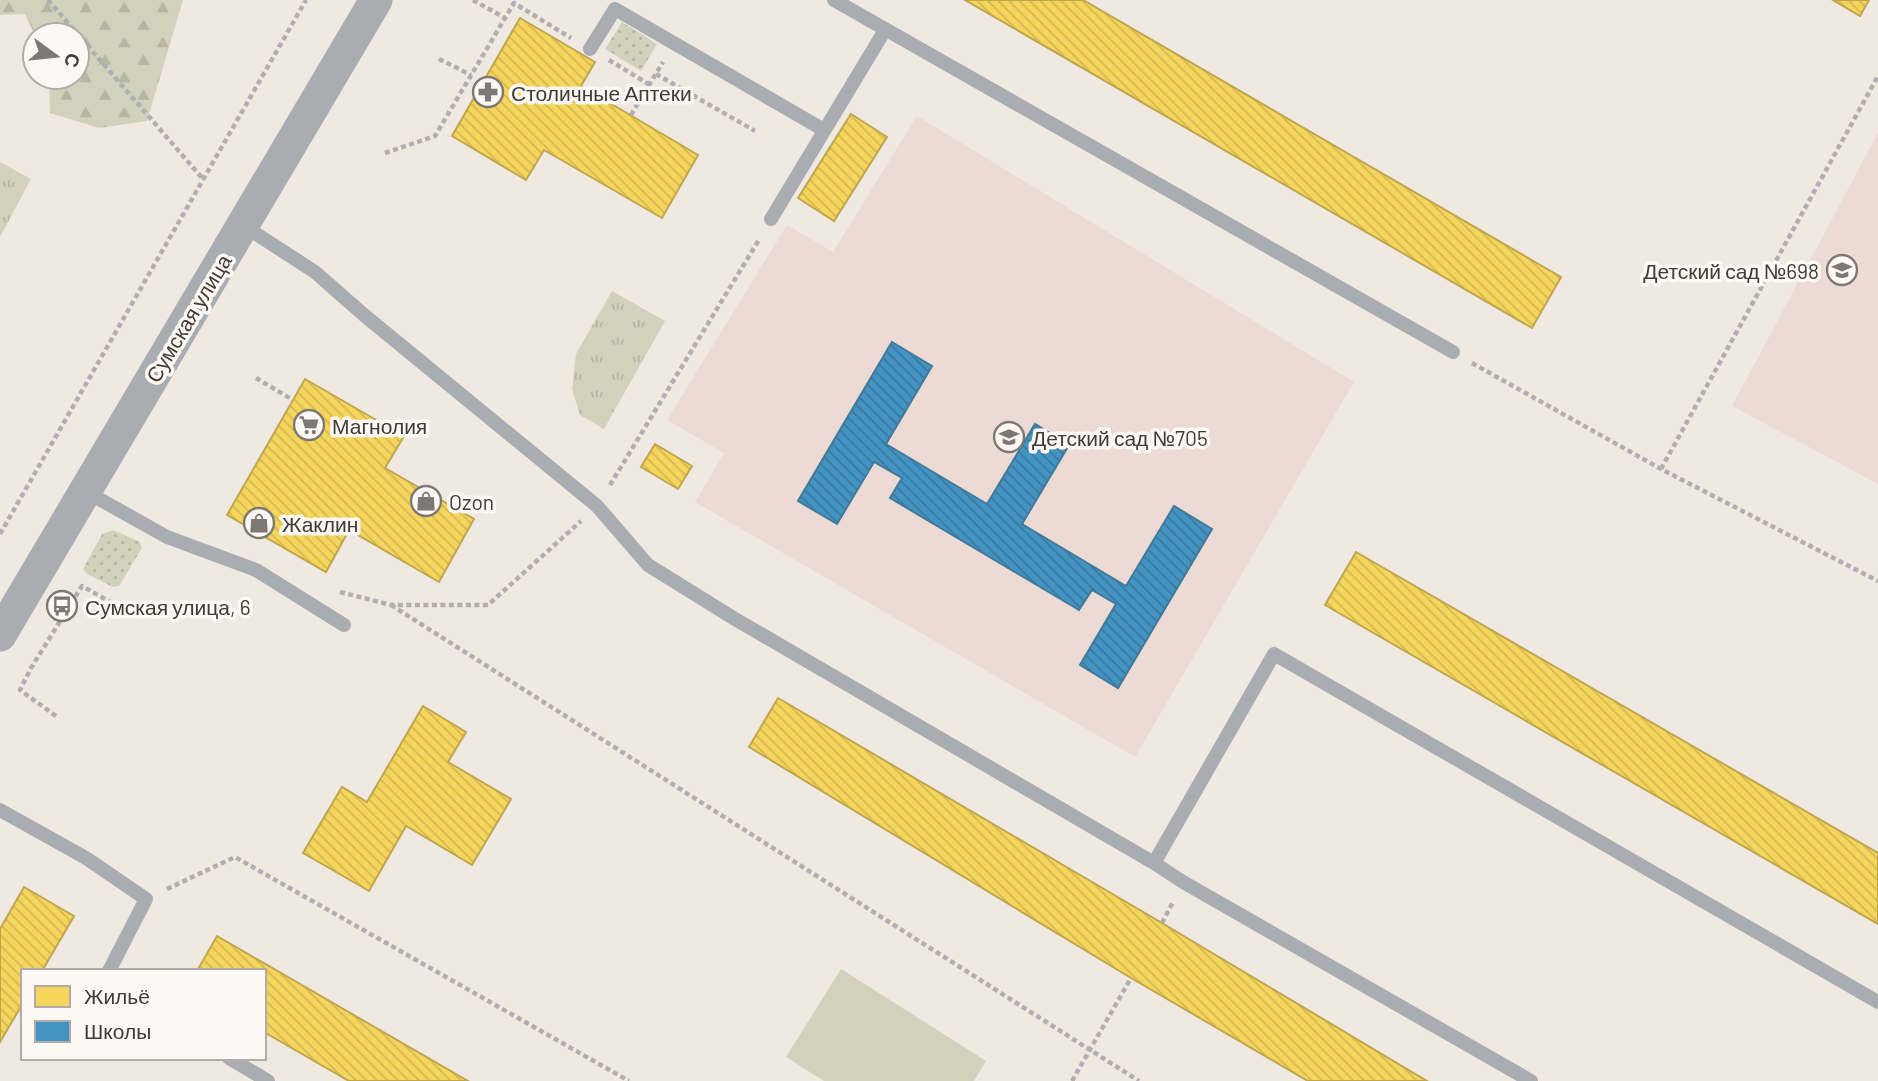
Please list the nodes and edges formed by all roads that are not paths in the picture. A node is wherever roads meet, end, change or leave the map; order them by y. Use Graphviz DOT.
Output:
graph roads {
  1 [pos="376,0"];
  2 [pos="834,0"];
  3 [pos="885,30"];
  4 [pos="590,49"];
  5 [pos="824,130"];
  6 [pos="771,219"];
  7 [pos="244,226"];
  8 [pos="1452,352"];
  9 [pos="84,491"];
  10 [pos="344,625"];
  11 [pos="0,635"];
  12 [pos="0,810"];
  13 [pos="1154,863"];
  14 [pos="110,969"];
  15 [pos="1878,1002"];
  16 [pos="232,1060"];
  17 [pos="268,1081"];
  18 [pos="1531,1081"];
  1 -- 7 [label="street, Сумская улица"];
  2 -- 3 [label="lane"];
  3 -- 5 [label="lane"];
  3 -- 8 [label="lane"];
  4 -- 5 [label="lane"];
  5 -- 6 [label="lane"];
  7 -- 9 [label="street, Сумская улица"];
  7 -- 13 [label="lane"];
  9 -- 10 [label="lane"];
  9 -- 11 [label="street, Сумская улица"];
  12 -- 14 [label="lane"];
  13 -- 15 [label="lane"];
  13 -- 18 [label="lane"];
  16 -- 17 [label="lane"];
}
